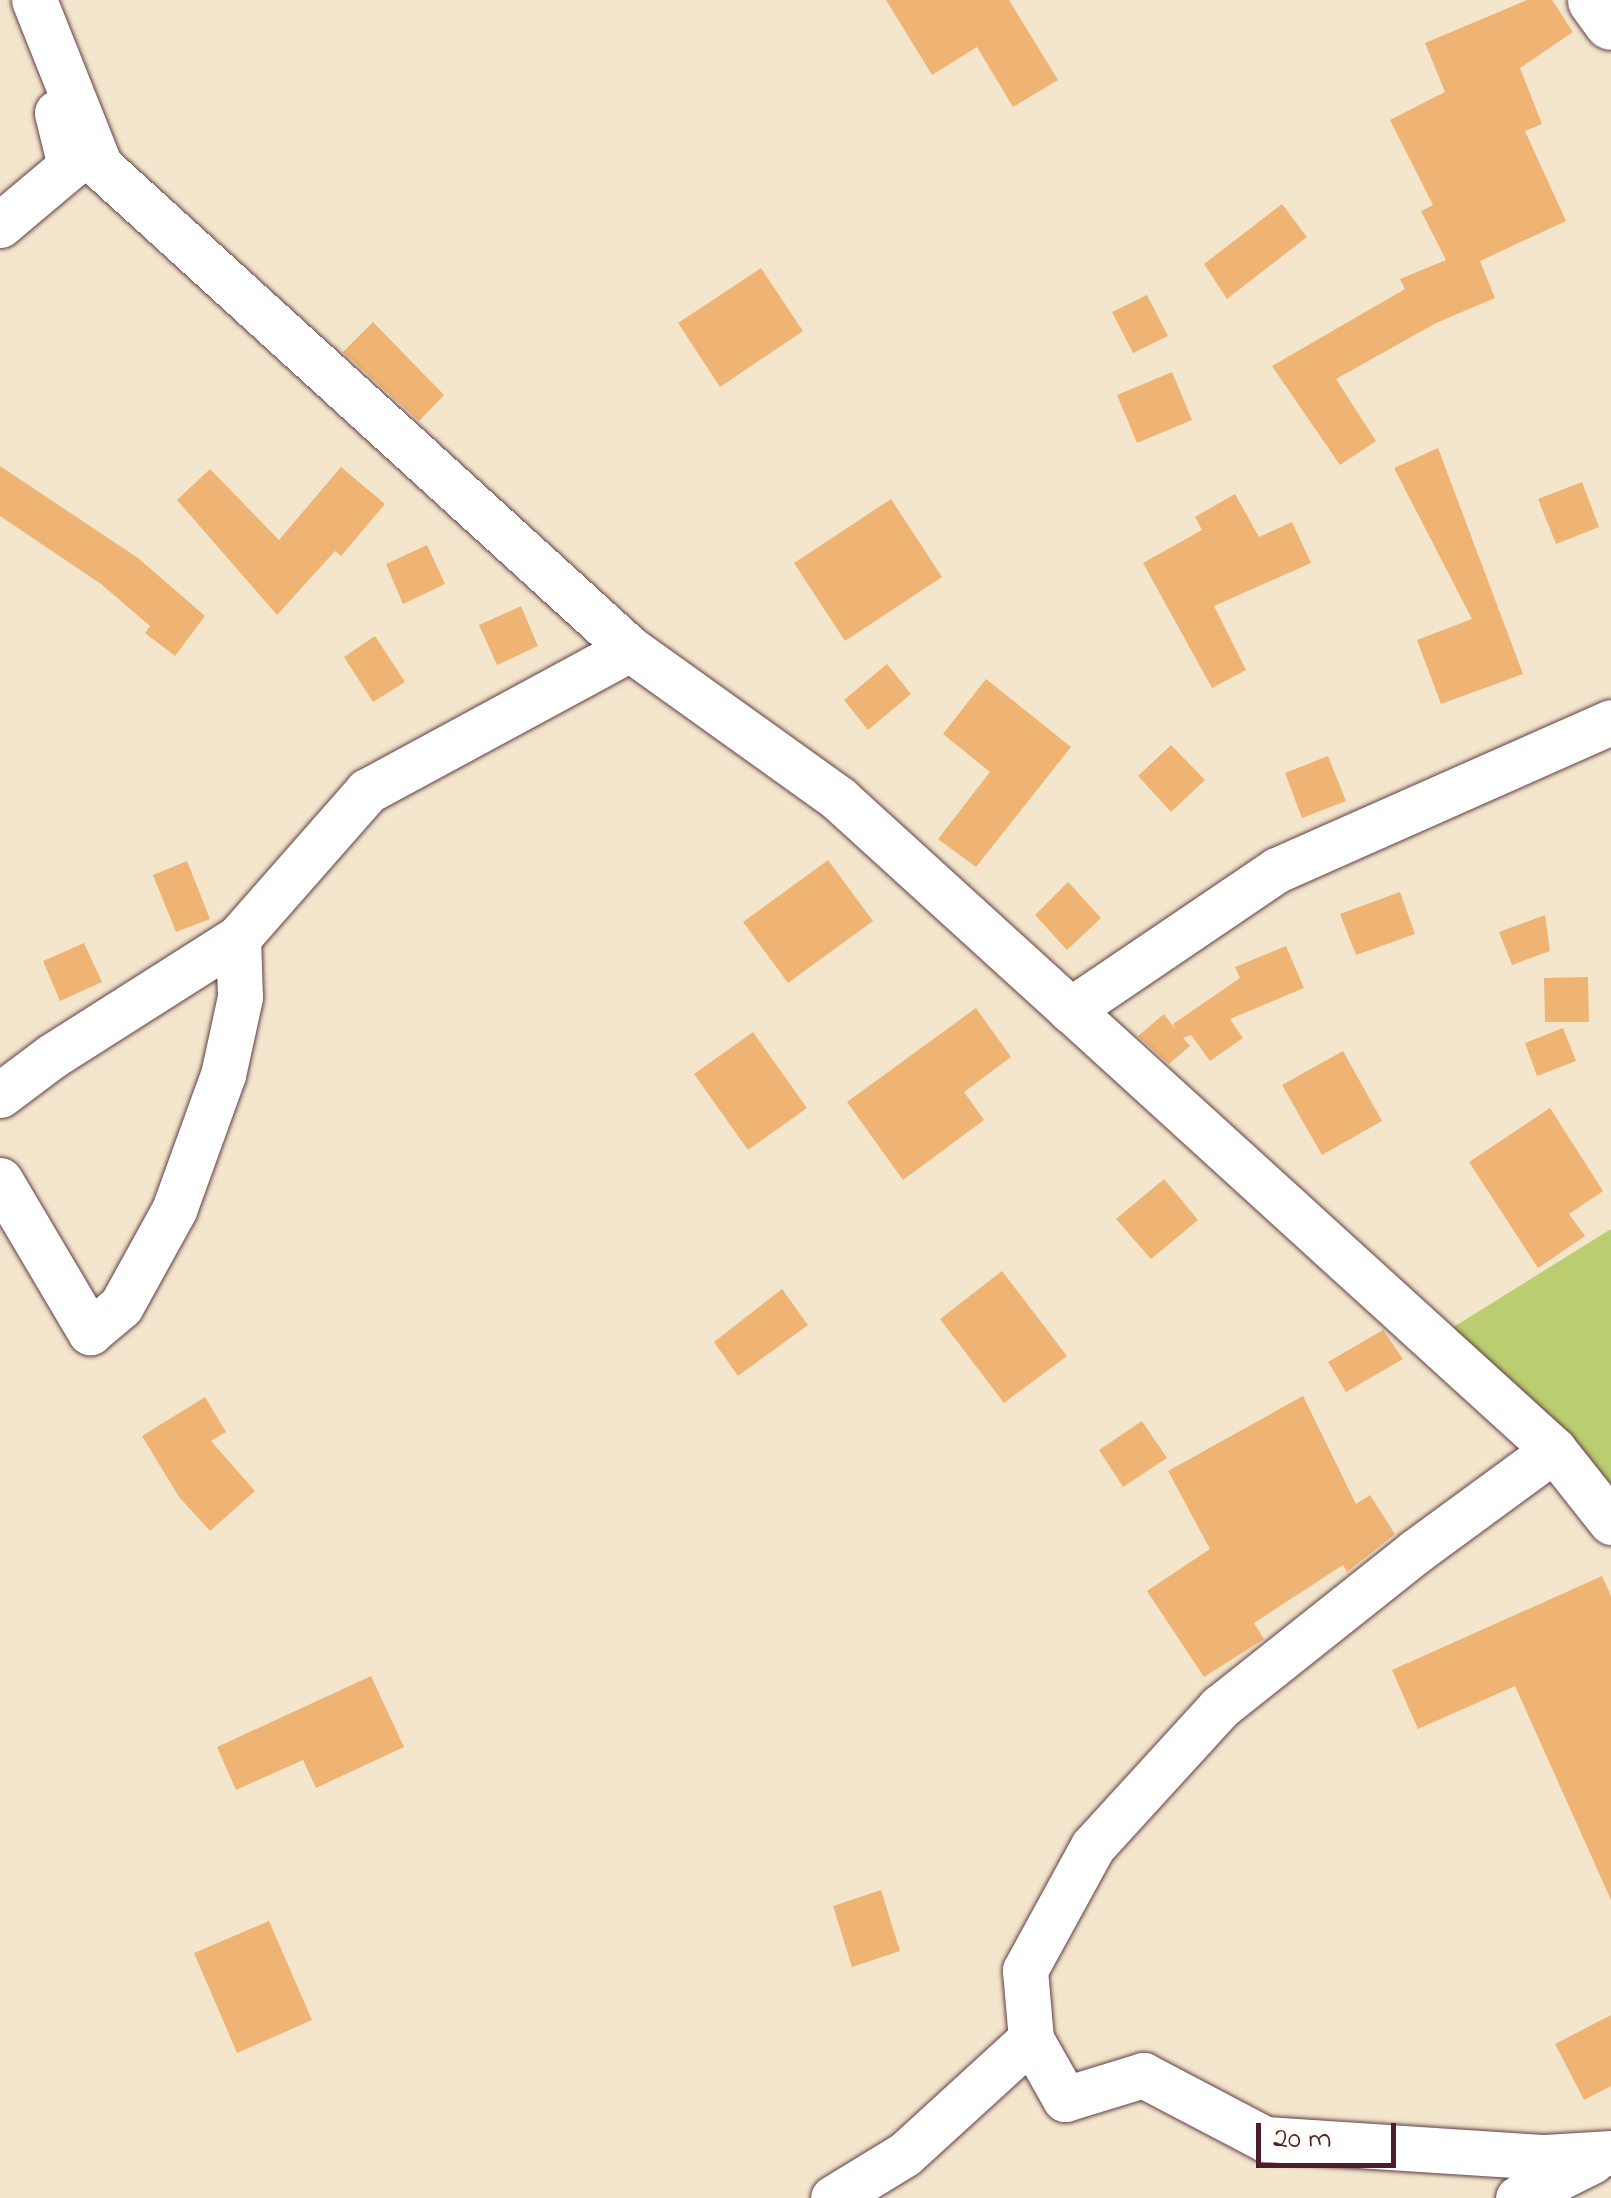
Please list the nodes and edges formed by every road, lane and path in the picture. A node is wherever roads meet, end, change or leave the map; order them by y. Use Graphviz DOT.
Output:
graph roads {
  1 [pos="31,0"];
  2 [pos="1595,0"];
  3 [pos="1611,22"];
  4 [pos="0,225"];
  5 [pos="630,649"];
  6 [pos="1611,722"];
  7 [pos="238,938"];
  8 [pos="1070,1010"];
  9 [pos="0,1095"];
  10 [pos="0,1180"];
  11 [pos="1554,1450"];
  12 [pos="1611,1522"];
  13 [pos="1031,2039"];
  14 [pos="1607,2154"];
  15 [pos="833,2198"];
  16 [pos="1518,2198"];
  1 -- 4 [label="street"];
  1 -- 5 [label="street"];
  2 -- 3 [label="main road"];
  5 -- 7 [label="street"];
  5 -- 8 [label="street"];
  6 -- 8 [label="street"];
  7 -- 9 [label="street"];
  7 -- 10 [label="street"];
  8 -- 11 [label="street"];
  11 -- 12 [label="street"];
  11 -- 13 [label="street"];
  13 -- 14 [label="street"];
  13 -- 15 [label="street"];
  14 -- 16 [label="street"];
}
